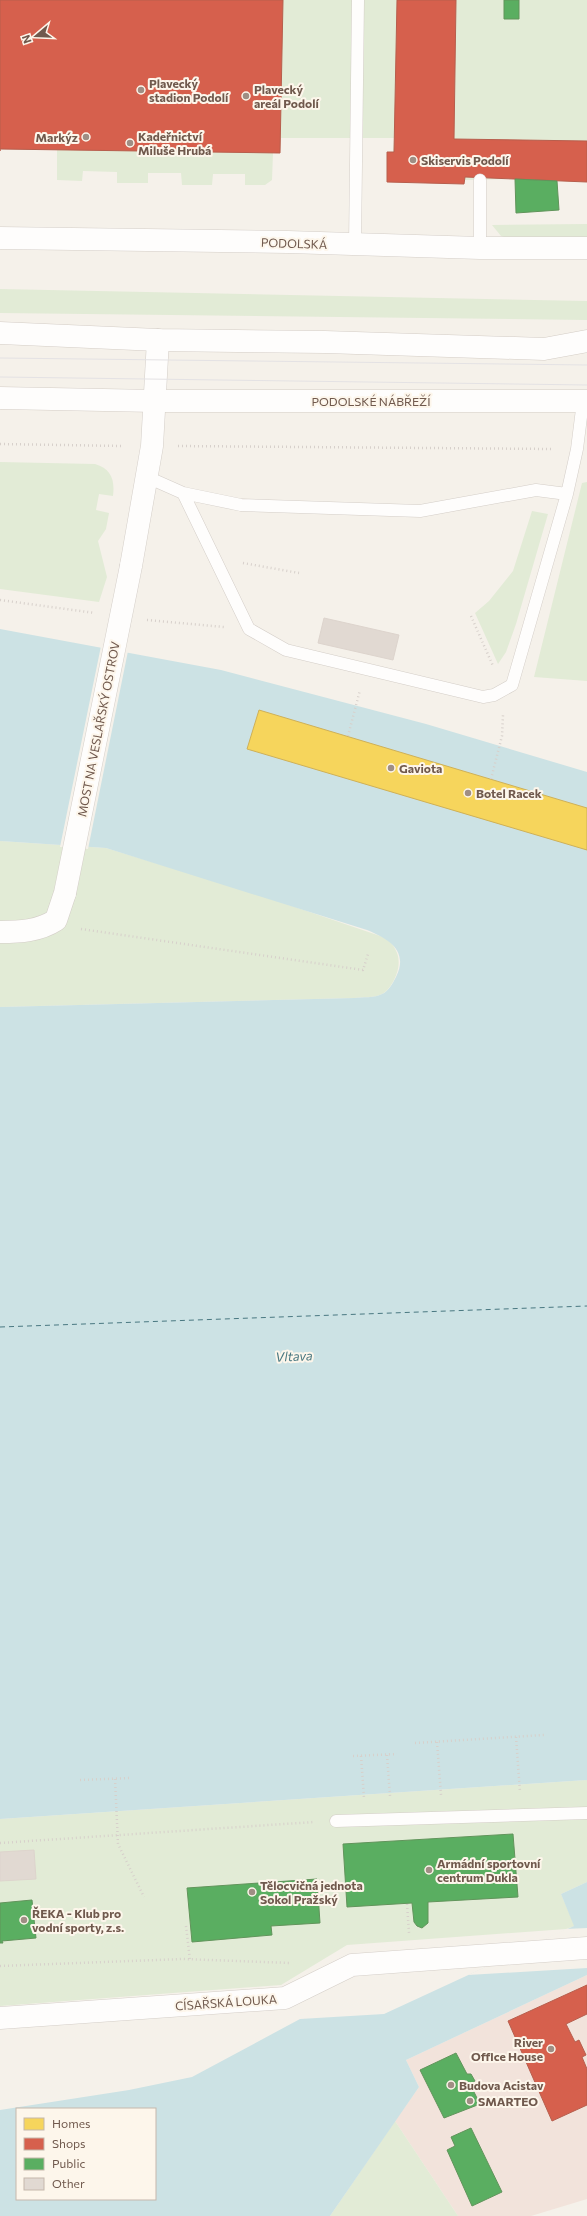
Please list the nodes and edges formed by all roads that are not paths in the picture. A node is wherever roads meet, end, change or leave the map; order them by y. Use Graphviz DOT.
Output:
graph roads {
  1 [pos="358,0"];
  2 [pos="480,180"];
  3 [pos="0,238"];
  4 [pos="355,245"];
  5 [pos="480,248"];
  6 [pos="587,248"];
  7 [pos="0,333"];
  8 [pos="158,340"];
  9 [pos="587,341"];
  10 [pos="0,398"];
  11 [pos="155,400"];
  12 [pos="585,401"];
  13 [pos="147,477"];
  14 [pos="183,493"];
  15 [pos="567,494"];
  16 [pos="0,932"];
  17 [pos="587,1813"];
  18 [pos="336,1821"];
  19 [pos="587,1948"];
  20 [pos="0,2018"];
  1 -- 4 [label="lane"];
  2 -- 5 [label="lane"];
  3 -- 4 [label="street, PODOLSKÁ"];
  4 -- 5 [label="street, PODOLSKÁ"];
  5 -- 6 [label="street, PODOLSKÁ"];
  7 -- 8 [label="street"];
  8 -- 9 [label="street"];
  8 -- 11 [label="street"];
  10 -- 11 [label="street, PODOLSKÉ NÁBŘEŽÍ"];
  11 -- 12 [label="street, PODOLSKÉ NÁBŘEŽÍ"];
  11 -- 13 [label="street, MOST NA VESLAŘSKÝ OSTROV"];
  12 -- 15 [label="lane"];
  13 -- 14 [label="lane"];
  13 -- 16 [label="street, MOST NA VESLAŘSKÝ OSTROV, bridge"];
  14 -- 15 [label="lane"];
  14 -- 15 [label="lane"];
  17 -- 18 [label="lane"];
  19 -- 20 [label="street, CÍSAŘSKÁ LOUKA"];
}
